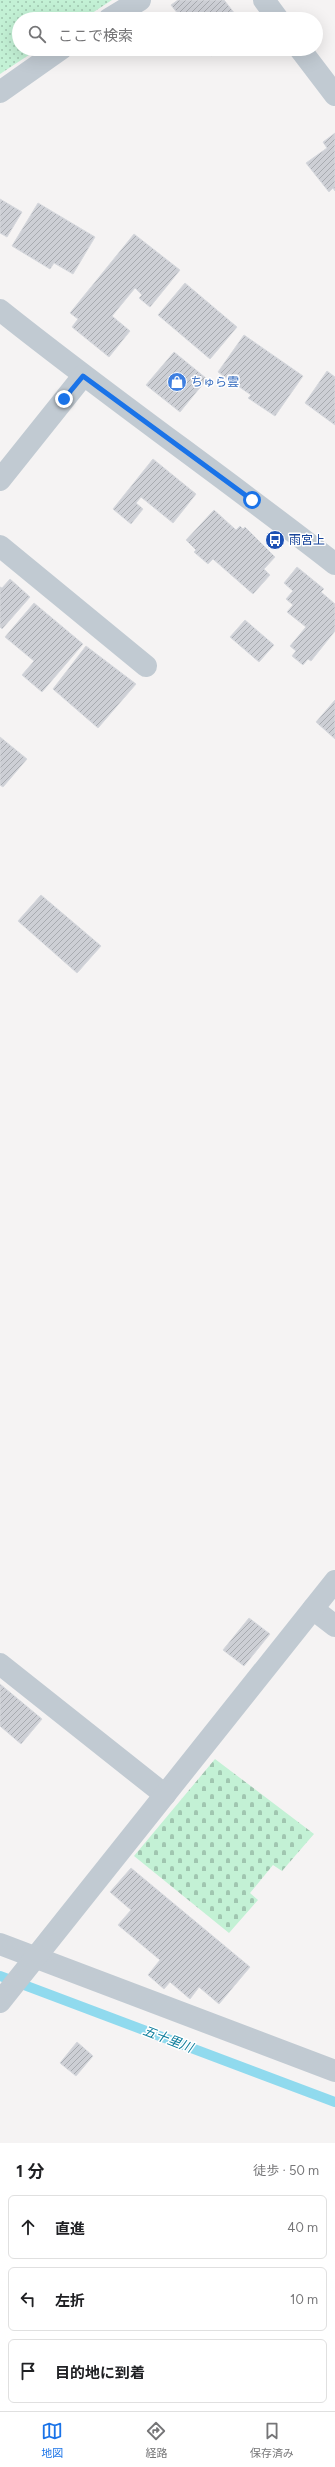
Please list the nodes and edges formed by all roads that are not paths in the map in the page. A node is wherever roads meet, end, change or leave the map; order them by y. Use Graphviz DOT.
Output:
graph roads {
  1 [pos="140,0"];
  2 [pos="264,0"];
  3 [pos="120,12"];
  4 [pos="273,12"];
  5 [pos="51,56"];
  6 [pos="305,56"];
  7 [pos="0,92"];
  8 [pos="335,95"];
  9 [pos="0,310"];
  10 [pos="83,376"];
  11 [pos="0,480"];
  12 [pos="0,546"];
  13 [pos="335,564"];
  14 [pos="146,666"];
  15 [pos="335,1581"];
  16 [pos="313,1609"];
  17 [pos="335,1626"];
  18 [pos="0,1664"];
  19 [pos="164,1795"];
  20 [pos="0,1944"];
  21 [pos="36,1958"];
  22 [pos="2,2000"];
  23 [pos="335,2071"];
  1 -- 3 [label="street"];
  2 -- 4 [label="street"];
  5 -- 7 [label="street"];
  6 -- 8 [label="street"];
  9 -- 10 [label="street"];
  10 -- 11 [label="street"];
  10 -- 13 [label="street"];
  12 -- 14 [label="street"];
  15 -- 16 [label="street"];
  16 -- 17 [label="street"];
  16 -- 19 [label="street"];
  18 -- 19 [label="street"];
  19 -- 21 [label="street"];
  20 -- 21 [label="street"];
  21 -- 22 [label="street"];
  21 -- 23 [label="street"];
}
